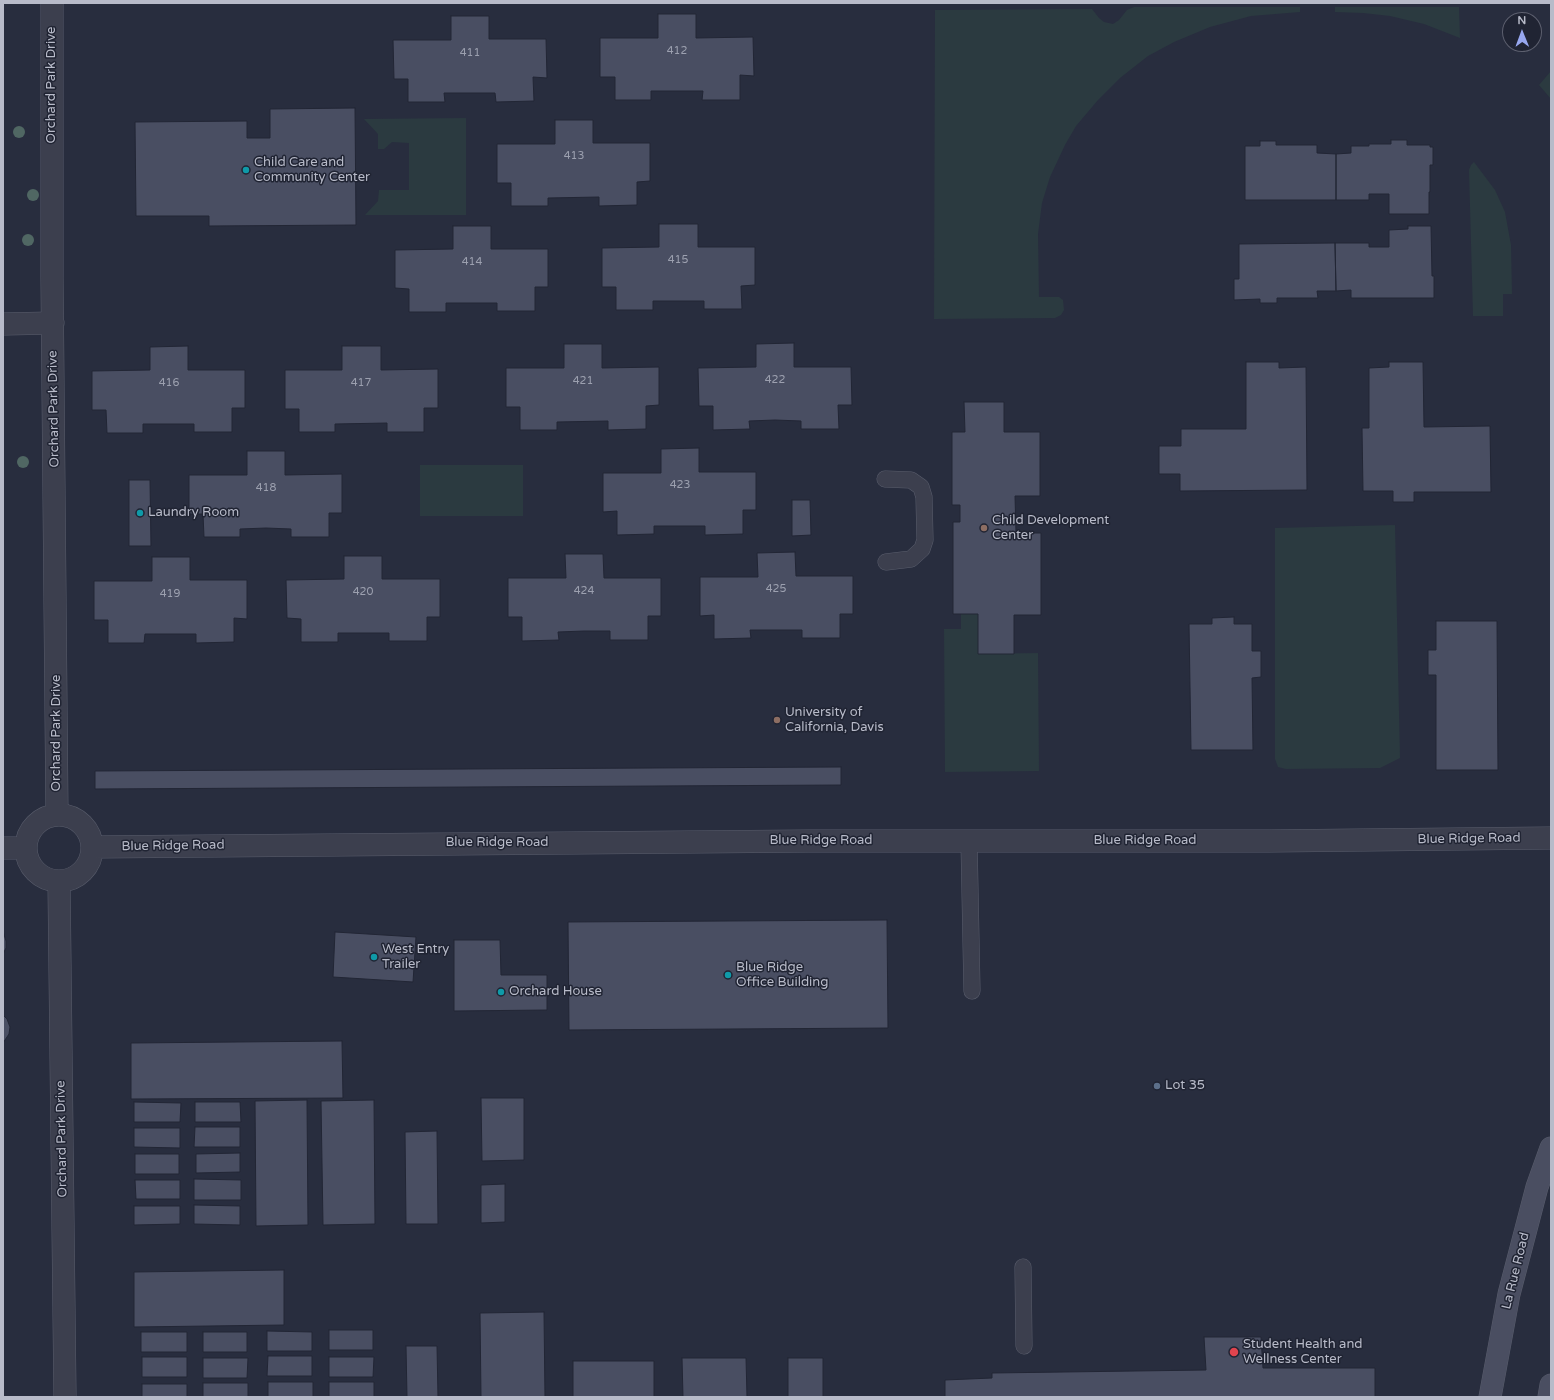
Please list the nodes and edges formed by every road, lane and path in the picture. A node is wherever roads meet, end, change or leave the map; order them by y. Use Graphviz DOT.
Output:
graph roads {
  1 [pos="52,3"];
  2 [pos="53,323"];
  3 [pos="3,324"];
  4 [pos="885,479"];
  5 [pos="886,562"];
  6 [pos="58,815"];
  7 [pos="1551,838"];
  8 [pos="969,841"];
  9 [pos="92,847"];
  10 [pos="3,848"];
  11 [pos="25,848"];
  12 [pos="59,881"];
  13 [pos="972,991"];
  14 [pos="1551,1148"];
  15 [pos="1023,1267"];
  16 [pos="1024,1346"];
  17 [pos="1551,1386"];
  18 [pos="65,1397"];
  19 [pos="1490,1397"];
  20 [pos="1549,1397"];
  1 -- 2 [label="street, Orchard Park Drive"];
  2 -- 3 [label="street"];
  2 -- 6 [label="street, Orchard Park Drive"];
  4 -- 5 [label="lane"];
  6 -- 9 [label="street"];
  6 -- 11 [label="street"];
  7 -- 8 [label="street, Blue Ridge Road"];
  8 -- 9 [label="street, Blue Ridge Road"];
  8 -- 13 [label="lane"];
  9 -- 12 [label="street"];
  10 -- 11 [label="street"];
  11 -- 12 [label="street"];
  12 -- 18 [label="street, Orchard Park Drive"];
  14 -- 19 [label="main road, La Rue Road"];
  15 -- 16 [label="lane"];
  17 -- 20 [label="main road"];
}
